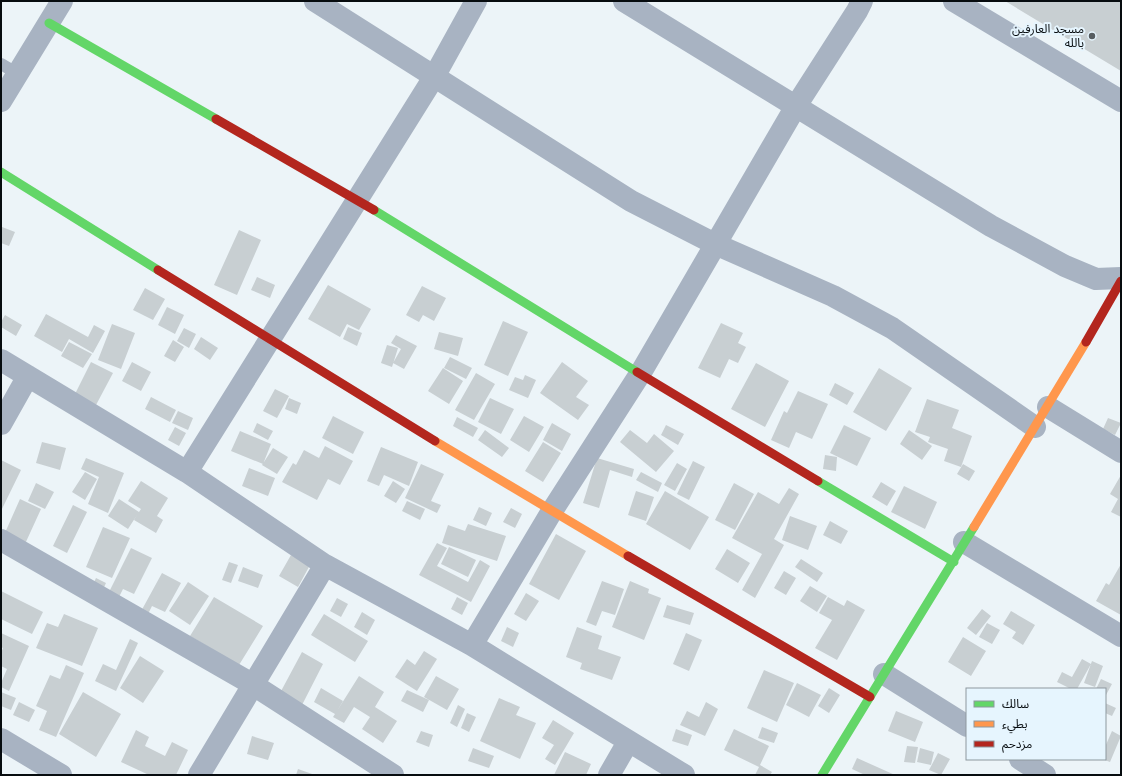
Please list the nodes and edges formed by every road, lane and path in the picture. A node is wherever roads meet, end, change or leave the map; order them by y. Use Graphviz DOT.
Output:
graph roads {
  1 [pos="62,1"];
  2 [pos="316,1"];
  3 [pos="476,1"];
  4 [pos="624,1"];
  5 [pos="862,1"];
  6 [pos="954,1"];
  7 [pos="49,23"];
  8 [pos="9,69"];
  9 [pos="434,77"];
  10 [pos="1,101"];
  11 [pos="1121,101"];
  12 [pos="796,106"];
  13 [pos="1,172"];
  14 [pos="358,200"];
  15 [pos="715,244"];
  16 [pos="1121,279"];
  17 [pos="270,341"];
  18 [pos="1,360"];
  19 [pos="640,374"];
  20 [pos="28,376"];
  21 [pos="1048,407"];
  22 [pos="1,424"];
  23 [pos="1035,427"];
  24 [pos="1121,452"];
  25 [pos="188,472"];
  26 [pos="552,511"];
  27 [pos="1,540"];
  28 [pos="964,542"];
  29 [pos="954,562"];
  30 [pos="324,565"];
  31 [pos="1121,636"];
  32 [pos="472,645"];
  33 [pos="884,674"];
  34 [pos="252,684"];
  35 [pos="870,697"];
  36 [pos="966,725"];
  37 [pos="1,739"];
  38 [pos="628,742"];
  39 [pos="1022,760"];
  40 [pos="61,775"];
  41 [pos="199,775"];
  42 [pos="393,775"];
  43 [pos="609,775"];
  44 [pos="684,775"];
  45 [pos="822,775"];
  46 [pos="1045,775"];
  1 -- 7 [label="street"];
  2 -- 9 [label="street"];
  3 -- 9 [label="street"];
  4 -- 12 [label="street"];
  5 -- 12 [label="street"];
  6 -- 11 [label="street"];
  7 -- 8 [label="street"];
  7 -- 14 [label="street"];
  8 -- 10 [label="street"];
  9 -- 14 [label="street"];
  9 -- 15 [label="street"];
  12 -- 15 [label="street"];
  12 -- 16 [label="street"];
  13 -- 17 [label="street"];
  14 -- 17 [label="street"];
  14 -- 19 [label="street"];
  15 -- 19 [label="street"];
  15 -- 23 [label="street"];
  16 -- 21 [label="street"];
  17 -- 25 [label="street"];
  17 -- 26 [label="street"];
  18 -- 20 [label="street"];
  19 -- 26 [label="street"];
  19 -- 29 [label="street"];
  20 -- 22 [label="street"];
  20 -- 25 [label="street"];
  21 -- 23 [label="street"];
  21 -- 24 [label="street"];
  23 -- 28 [label="street"];
  25 -- 30 [label="street"];
  26 -- 32 [label="street"];
  26 -- 35 [label="street"];
  27 -- 34 [label="street"];
  28 -- 29 [label="street"];
  28 -- 31 [label="street"];
  29 -- 33 [label="street"];
  30 -- 32 [label="street"];
  30 -- 34 [label="street"];
  32 -- 38 [label="street"];
  33 -- 35 [label="street"];
  33 -- 36 [label="street"];
  34 -- 41 [label="street"];
  34 -- 42 [label="street"];
  35 -- 45 [label="street"];
  37 -- 40 [label="street"];
  38 -- 43 [label="street"];
  38 -- 44 [label="street"];
  39 -- 46 [label="street"];
}
